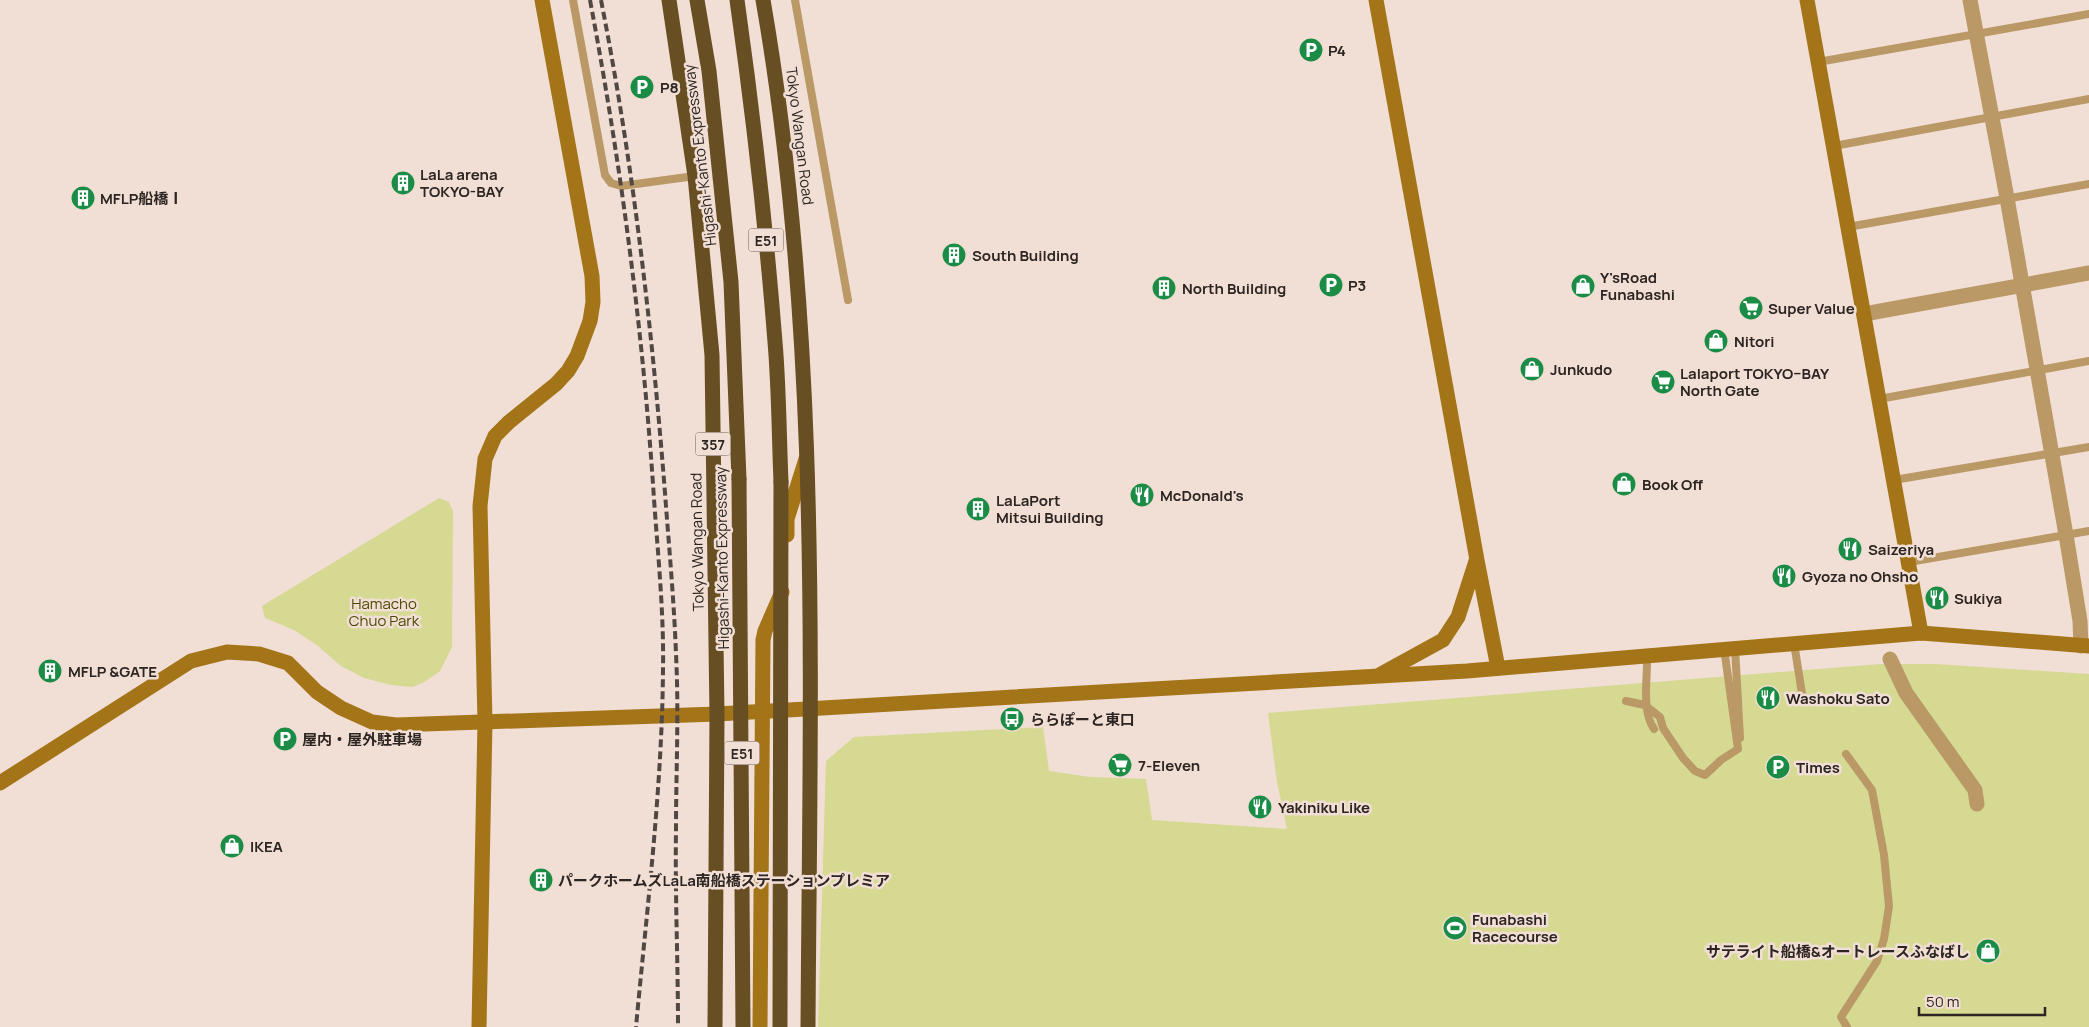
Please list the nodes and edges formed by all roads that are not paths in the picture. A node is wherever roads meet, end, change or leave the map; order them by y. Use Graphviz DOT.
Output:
graph roads {
  1 [pos="542,0"];
  2 [pos="574,0"];
  3 [pos="670,0"];
  4 [pos="697,0"];
  5 [pos="737,0"];
  6 [pos="763,0"];
  7 [pos="796,0"];
  8 [pos="1376,0"];
  9 [pos="1807,0"];
  10 [pos="1970,0"];
  11 [pos="2089,14"];
  12 [pos="1976,34"];
  13 [pos="1818,62"];
  14 [pos="2089,99"];
  15 [pos="1991,117"];
  16 [pos="1834,146"];
  17 [pos="695,176"];
  18 [pos="2089,184"];
  19 [pos="2007,198"];
  20 [pos="1848,227"];
  21 [pos="2089,273"];
  22 [pos="2022,285"];
  23 [pos="848,300"];
  24 [pos="1864,314"];
  25 [pos="2089,362"];
  26 [pos="2037,371"];
  27 [pos="1879,398"];
  28 [pos="2089,447"];
  29 [pos="2051,453"];
  30 [pos="807,456"];
  31 [pos="1894,480"];
  32 [pos="2089,531"];
  33 [pos="2066,535"];
  34 [pos="1477,560"];
  35 [pos="1909,562"];
  36 [pos="1921,632"];
  37 [pos="1794,643"];
  38 [pos="2085,646"];
  39 [pos="1729,648"];
  40 [pos="1647,655"];
  41 [pos="1890,659"];
  42 [pos="1498,668"];
  43 [pos="1377,676"];
  44 [pos="1803,700"];
  45 [pos="1626,701"];
  46 [pos="1645,705"];
  47 [pos="810,708"];
  48 [pos="762,710"];
  49 [pos="717,714"];
  50 [pos="485,722"];
  51 [pos="1654,729"];
  52 [pos="1741,740"];
  53 [pos="1846,754"];
  54 [pos="0,783"];
  55 [pos="1977,804"];
  56 [pos="479,1027"];
  57 [pos="715,1027"];
  58 [pos="743,1027"];
  59 [pos="760,1027"];
  60 [pos="780,1027"];
  61 [pos="808,1027"];
  62 [pos="1847,1027"];
  1 -- 50 [label="street"];
  2 -- 17 [label="lane"];
  3 -- 17 [label="highway, Tokyo Wangan Road / 357"];
  4 -- 58 [label="highway, Higashi-Kanto Expressway / E51, bridge"];
  5 -- 60 [label="highway, E51, bridge"];
  6 -- 30 [label="highway, Tokyo Wangan Road"];
  7 -- 23 [label="lane"];
  8 -- 34 [label="street"];
  9 -- 13 [label="street"];
  10 -- 12 [label="street"];
  11 -- 12 [label="lane"];
  12 -- 13 [label="lane"];
  12 -- 15 [label="street"];
  13 -- 16 [label="street"];
  14 -- 15 [label="lane"];
  15 -- 16 [label="lane"];
  15 -- 19 [label="street"];
  16 -- 20 [label="street"];
  17 -- 49 [label="highway, Tokyo Wangan Road / 357"];
  18 -- 19 [label="lane"];
  19 -- 20 [label="lane"];
  19 -- 22 [label="street"];
  20 -- 24 [label="street"];
  21 -- 22 [label="street"];
  22 -- 24 [label="street"];
  22 -- 26 [label="street"];
  24 -- 27 [label="street"];
  25 -- 26 [label="lane"];
  26 -- 27 [label="lane"];
  26 -- 29 [label="street"];
  27 -- 31 [label="street"];
  28 -- 29 [label="lane"];
  29 -- 31 [label="lane"];
  29 -- 33 [label="street"];
  30 -- 47 [label="highway, Tokyo Wangan Road"];
  30 -- 48 [label="street"];
  31 -- 35 [label="street"];
  32 -- 33 [label="lane"];
  33 -- 35 [label="lane"];
  33 -- 38 [label="street"];
  34 -- 42 [label="street"];
  34 -- 43 [label="street"];
  35 -- 36 [label="street"];
  36 -- 37 [label="street"];
  36 -- 38 [label="street"];
  37 -- 39 [label="street"];
  37 -- 44 [label="lane"];
  39 -- 40 [label="street"];
  39 -- 46 [label="lane"];
  39 -- 52 [label="lane"];
  40 -- 42 [label="street"];
  40 -- 46 [label="lane"];
  41 -- 55 [label="street"];
  42 -- 43 [label="street"];
  43 -- 47 [label="street"];
  45 -- 46 [label="lane"];
  46 -- 51 [label="lane"];
  47 -- 48 [label="street"];
  47 -- 61 [label="highway, Tokyo Wangan Road"];
  48 -- 49 [label="street"];
  48 -- 59 [label="street"];
  49 -- 50 [label="street"];
  49 -- 57 [label="highway, Tokyo Wangan Road / 357"];
  50 -- 54 [label="street"];
  50 -- 56 [label="street"];
  53 -- 62 [label="lane"];
}
